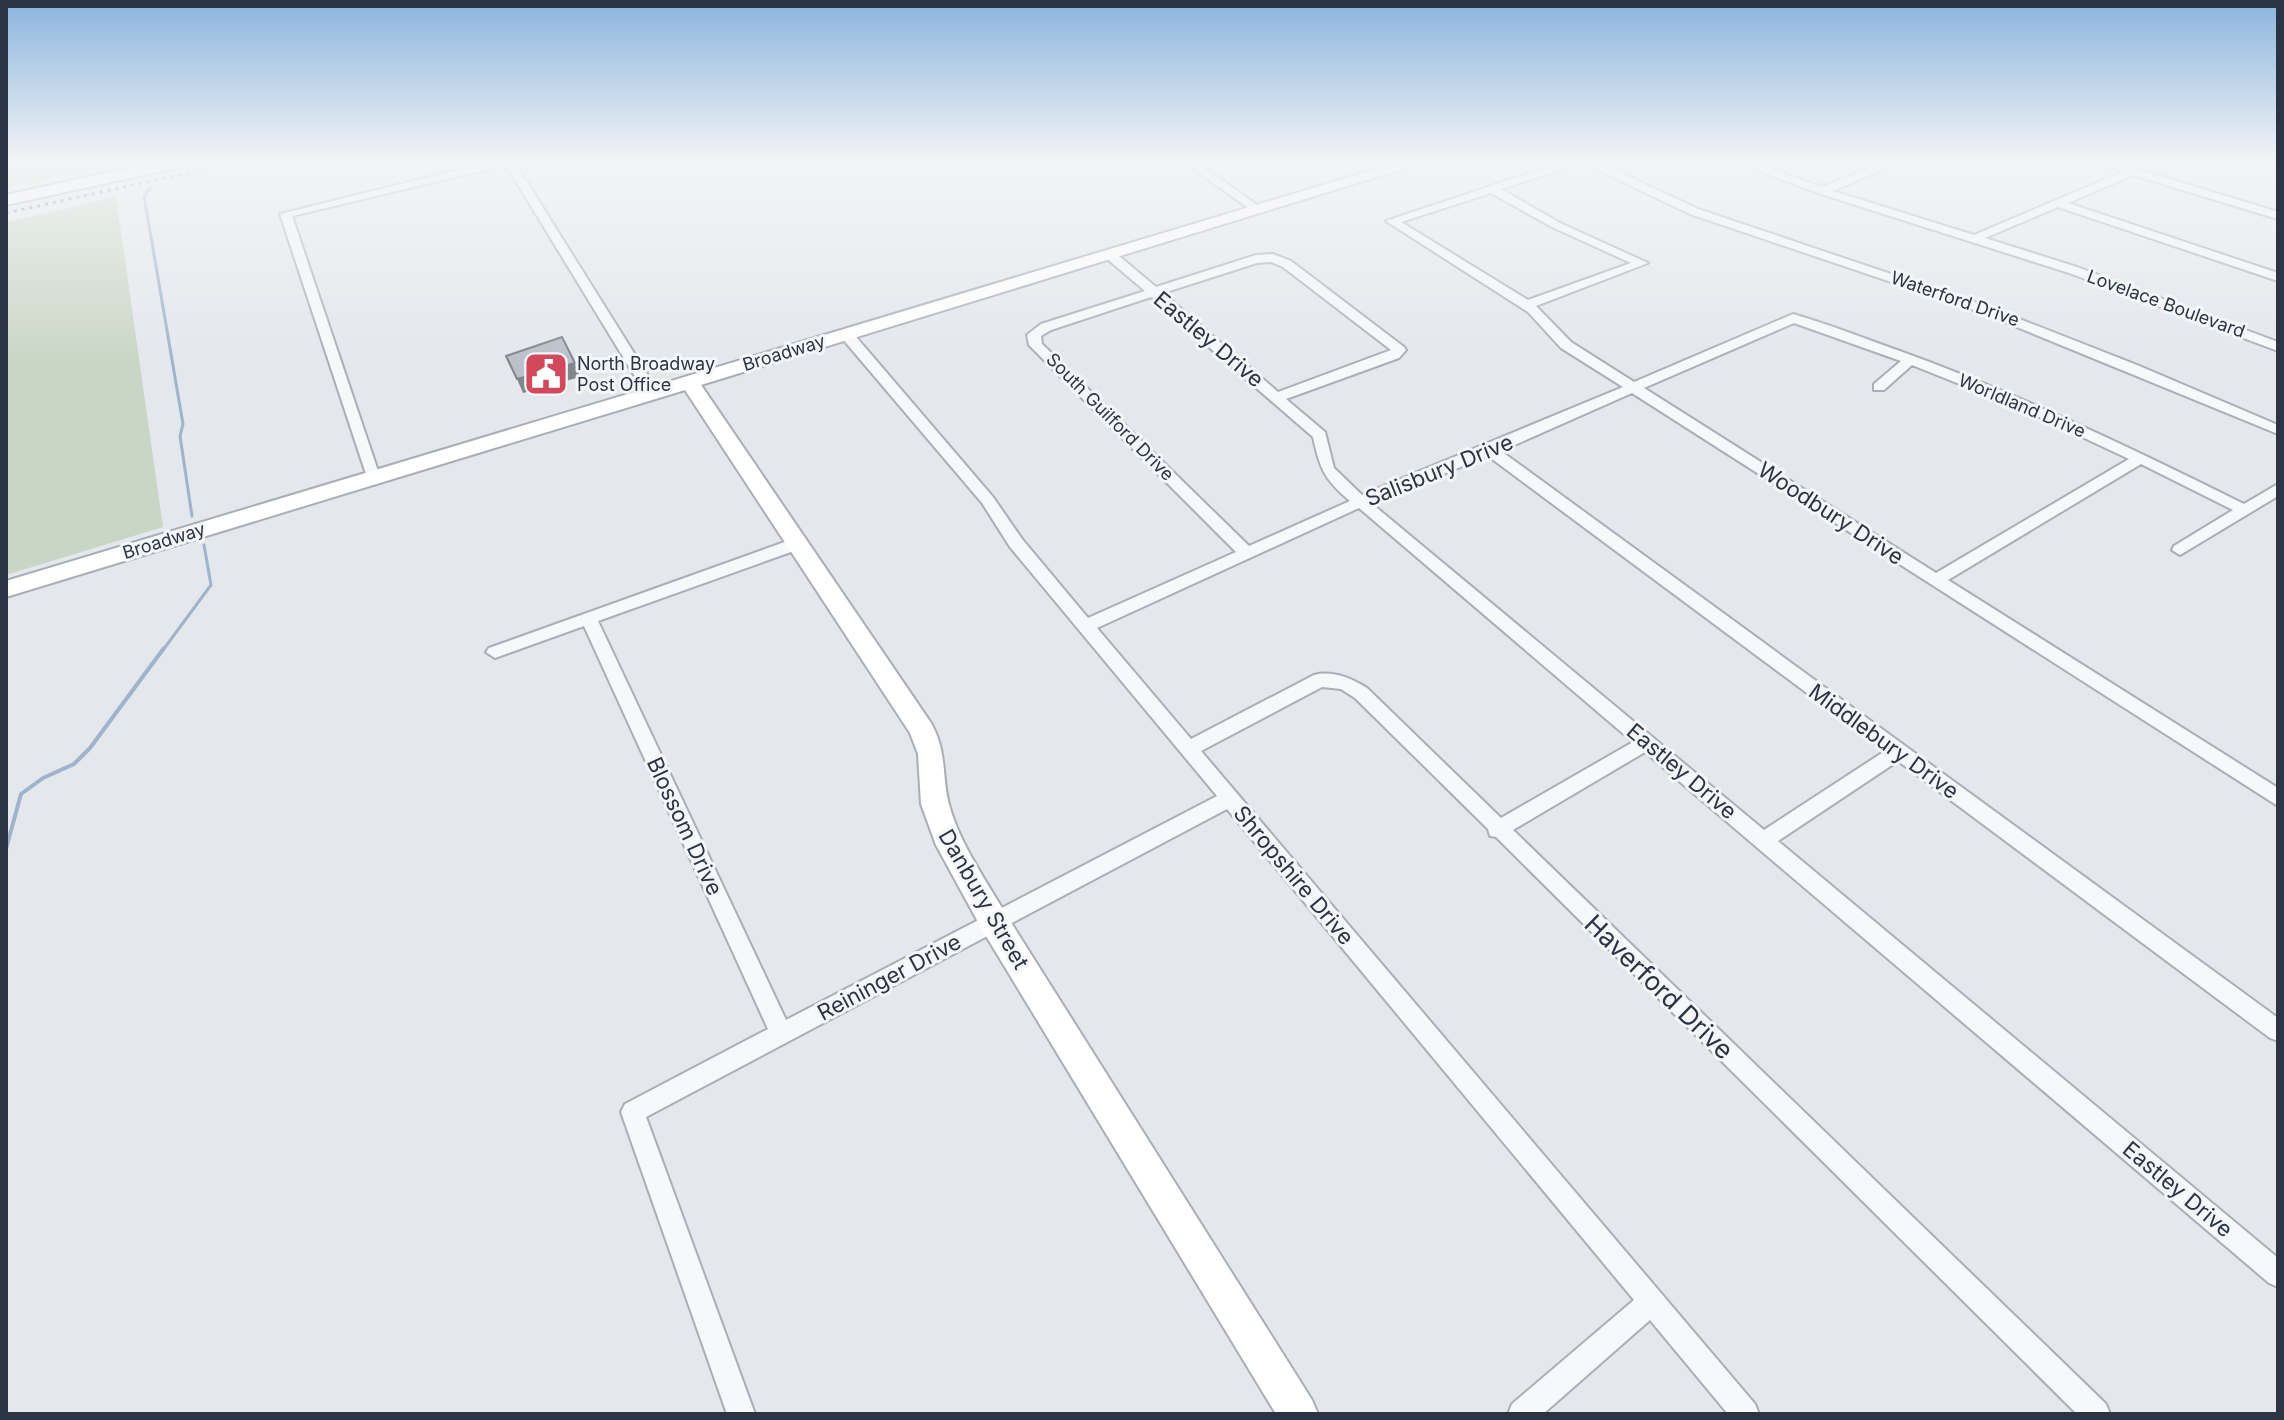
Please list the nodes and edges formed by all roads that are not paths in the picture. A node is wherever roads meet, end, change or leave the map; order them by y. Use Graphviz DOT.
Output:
graph roads {
  1 [pos="290,226"];
  2 [pos="551,226"];
  3 [pos="1203,226"];
  4 [pos="1400,226"];
  5 [pos="1559,226"];
  6 [pos="1736,226"];
  7 [pos="1938,226"];
  8 [pos="2003,226"];
  9 [pos="2127,226"];
  10 [pos="1976,238"];
  11 [pos="1109,254"];
  12 [pos="2278,277"];
  13 [pos="1155,293"];
  14 [pos="1526,305"];
  15 [pos="1793,318"];
  16 [pos="846,334"];
  17 [pos="2278,347"];
  18 [pos="1911,359"];
  19 [pos="689,382"];
  20 [pos="1879,387"];
  21 [pos="1634,388"];
  22 [pos="652,393"];
  23 [pos="1277,397"];
  24 [pos="2278,430"];
  25 [pos="1490,450"];
  26 [pos="2141,458"];
  27 [pos="373,477"];
  28 [pos="2278,489"];
  29 [pos="1360,502"];
  30 [pos="2244,510"];
  31 [pos="799,543"];
  32 [pos="2180,550"];
  33 [pos="1247,553"];
  34 [pos="1936,580"];
  35 [pos="6,589"];
  36 [pos="589,619"];
  37 [pos="1086,626"];
  38 [pos="495,652"];
  39 [pos="1647,742"];
  40 [pos="1188,749"];
  41 [pos="1899,751"];
  42 [pos="1230,798"];
  43 [pos="2278,798"];
  44 [pos="1497,830"];
  45 [pos="1764,840"];
  46 [pos="994,922"];
  47 [pos="2278,1031"];
  48 [pos="781,1033"];
  49 [pos="2278,1274"];
  50 [pos="1650,1303"];
  51 [pos="741,1414"];
  52 [pos="1298,1414"];
  53 [pos="1522,1414"];
  54 [pos="1745,1414"];
  55 [pos="2096,1414"];
  1 -- 27 [label="street"];
  2 -- 22 [label="street"];
  3 -- 11 [label="main road, Broadway"];
  4 -- 14 [label="street, Woodbury Drive"];
  5 -- 14 [label="street"];
  6 -- 24 [label="street, Waterford Drive"];
  7 -- 10 [label="street, Lovelace Boulevard"];
  8 -- 10 [label="street"];
  9 -- 12 [label="street"];
  10 -- 17 [label="street, Lovelace Boulevard"];
  11 -- 13 [label="street, Eastley Drive"];
  11 -- 16 [label="main road, Broadway"];
  13 -- 23 [label="street, Eastley Drive"];
  13 -- 23 [label="street"];
  13 -- 33 [label="street, South Guilford Drive"];
  14 -- 21 [label="street, Woodbury Drive"];
  15 -- 18 [label="street, Worldland Drive"];
  15 -- 21 [label="street, Salisbury Drive"];
  16 -- 19 [label="main road, Broadway"];
  16 -- 37 [label="street, Shropshire Drive"];
  18 -- 20 [label="street"];
  18 -- 26 [label="street, Worldland Drive"];
  19 -- 22 [label="main road, Broadway"];
  19 -- 31 [label="main road, Danbury Street"];
  21 -- 25 [label="street, Salisbury Drive"];
  21 -- 34 [label="street, Woodbury Drive"];
  22 -- 27 [label="main road, Broadway"];
  23 -- 29 [label="street, Eastley Drive"];
  25 -- 29 [label="street, Salisbury Drive"];
  25 -- 41 [label="street, Middlebury Drive"];
  26 -- 30 [label="street, Worldland Drive"];
  26 -- 34 [label="street"];
  27 -- 35 [label="main road, Broadway"];
  28 -- 30 [label="street"];
  29 -- 33 [label="street, Salisbury Drive"];
  29 -- 39 [label="street, Eastley Drive"];
  30 -- 32 [label="street"];
  31 -- 36 [label="street"];
  31 -- 46 [label="main road, Danbury Street"];
  33 -- 37 [label="street, Salisbury Drive"];
  34 -- 43 [label="street, Woodbury Drive"];
  36 -- 38 [label="street"];
  36 -- 48 [label="street, Blossom Drive"];
  37 -- 40 [label="street, Shropshire Drive"];
  39 -- 44 [label="street"];
  39 -- 45 [label="street, Eastley Drive"];
  40 -- 42 [label="street, Shropshire Drive"];
  40 -- 44 [label="street, Haverford Drive"];
  41 -- 45 [label="street"];
  41 -- 47 [label="street, Middlebury Drive"];
  42 -- 46 [label="street, Reininger Drive"];
  42 -- 50 [label="street, Shropshire Drive"];
  44 -- 55 [label="street, Haverford Drive"];
  45 -- 49 [label="street, Eastley Drive"];
  46 -- 48 [label="street, Reininger Drive"];
  46 -- 52 [label="main road, Danbury Street"];
  48 -- 51 [label="street, Reininger Drive"];
  50 -- 53 [label="street"];
  50 -- 54 [label="street, Shropshire Drive"];
}
